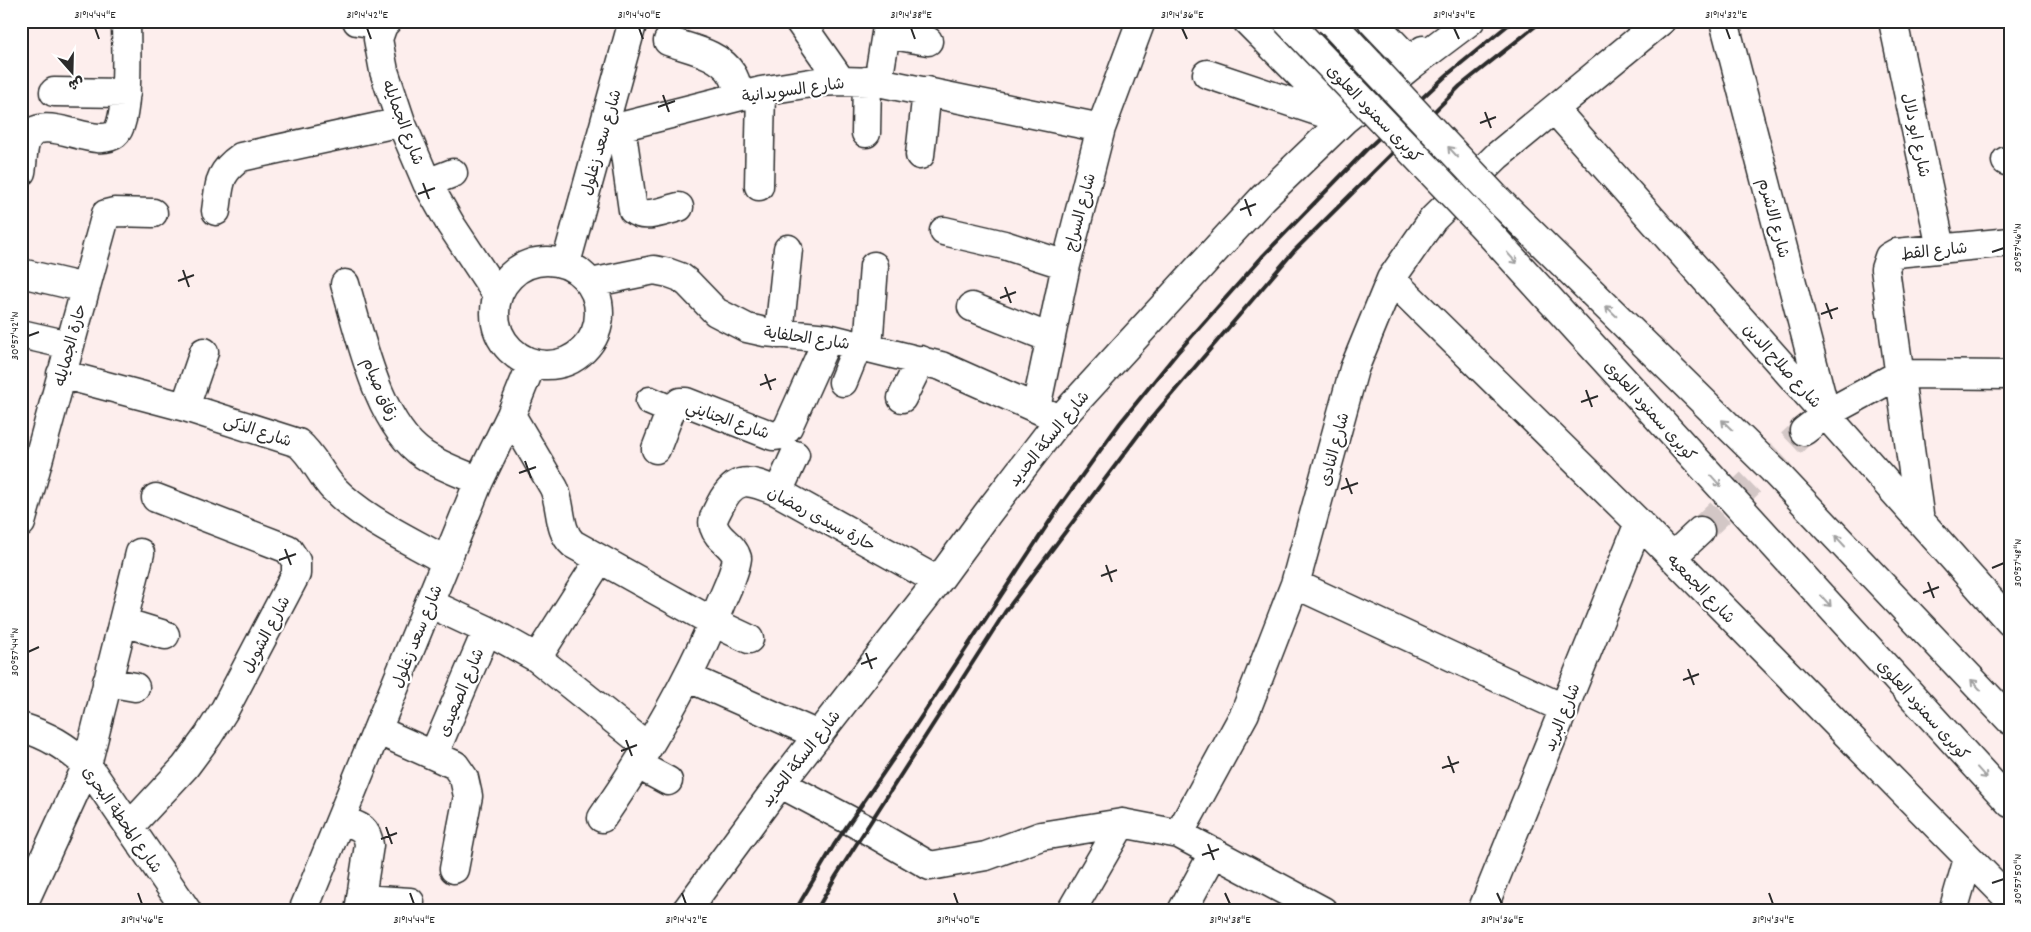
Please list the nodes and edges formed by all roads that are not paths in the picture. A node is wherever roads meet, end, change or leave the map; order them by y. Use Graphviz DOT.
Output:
graph roads {
  1 [pos="126,21"];
  2 [pos="633,21"];
  3 [pos="799,21"];
  4 [pos="1141,21"];
  5 [pos="1247,21"];
  6 [pos="1287,21"];
  7 [pos="1330,21"];
  8 [pos="1372,21"];
  9 [pos="1445,21"];
  10 [pos="1470,21"];
  11 [pos="1661,21"];
  12 [pos="1724,21"];
  13 [pos="1893,21"];
  14 [pos="376,23"];
  15 [pos="887,27"];
  16 [pos="668,41"];
  17 [pos="928,41"];
  18 [pos="1413,64"];
  19 [pos="1208,74"];
  20 [pos="862,81"];
  21 [pos="927,91"];
  22 [pos="54,92"];
  23 [pos="126,93"];
  24 [pos="751,94"];
  25 [pos="1555,110"];
  26 [pos="1344,120"];
  27 [pos="400,122"];
  28 [pos="1101,128"];
  29 [pos="612,129"];
  30 [pos="866,133"];
  31 [pos="920,155"];
  32 [pos="21,172"];
  33 [pos="453,173"];
  34 [pos="428,183"];
  35 [pos="758,186"];
  36 [pos="679,207"];
  37 [pos="216,211"];
  38 [pos="153,213"];
  39 [pos="944,231"];
  40 [pos="2010,242"];
  41 [pos="1941,248"];
  42 [pos="788,249"];
  43 [pos="566,264"];
  44 [pos="1066,264"];
  45 [pos="874,266"];
  46 [pos="21,273"];
  47 [pos="1391,279"];
  48 [pos="591,283"];
  49 [pos="345,284"];
  50 [pos="85,288"];
  51 [pos="498,296"];
  52 [pos="972,307"];
  53 [pos="21,334"];
  54 [pos="779,334"];
  55 [pos="828,338"];
  56 [pos="1050,338"];
  57 [pos="69,345"];
  58 [pos="863,346"];
  59 [pos="204,352"];
  60 [pos="921,360"];
  61 [pos="532,363"];
  62 [pos="61,374"];
  63 [pos="1900,374"];
  64 [pos="2010,375"];
  65 [pos="843,382"];
  66 [pos="902,398"];
  67 [pos="185,407"];
  68 [pos="1036,408"];
  69 [pos="1826,414"];
  70 [pos="511,415"];
  71 [pos="1060,419"];
  72 [pos="1804,431"];
  73 [pos="656,449"];
  74 [pos="795,454"];
  75 [pos="479,481"];
  76 [pos="778,492"];
  77 [pos="156,498"];
  78 [pos="1920,521"];
  79 [pos="21,523"];
  80 [pos="1639,523"];
  81 [pos="1700,531"];
  82 [pos="140,553"];
  83 [pos="1672,557"];
  84 [pos="600,559"];
  85 [pos="446,561"];
  86 [pos="938,581"];
  87 [pos="1295,584"];
  88 [pos="429,603"];
  89 [pos="123,622"];
  90 [pos="713,622"];
  91 [pos="2010,622"];
  92 [pos="487,630"];
  93 [pos="165,635"];
  94 [pos="750,639"];
  95 [pos="537,658"];
  96 [pos="687,677"];
  97 [pos="107,682"];
  98 [pos="135,687"];
  99 [pos="1565,709"];
  100 [pos="2010,720"];
  101 [pos="21,727"];
  102 [pos="377,730"];
  103 [pos="818,735"];
  104 [pos="434,754"];
  105 [pos="643,756"];
  106 [pos="87,765"];
  107 [pos="668,781"];
  108 [pos="781,784"];
  109 [pos="2010,803"];
  110 [pos="602,818"];
  111 [pos="341,820"];
  112 [pos="1122,823"];
  113 [pos="130,826"];
  114 [pos="1179,834"];
  115 [pos="1214,852"];
  116 [pos="1968,859"];
  117 [pos="454,869"];
  118 [pos="28,878"];
  119 [pos="2010,900"];
  120 [pos="410,902"];
  121 [pos="360,905"];
  122 [pos="21,909"];
  123 [pos="187,911"];
  124 [pos="303,911"];
  125 [pos="686,911"];
  126 [pos="1070,911"];
  127 [pos="1182,911"];
  128 [pos="1323,911"];
  129 [pos="1482,911"];
  130 [pos="1953,911"];
  1 -- 23 [label="street"];
  2 -- 29 [label="street, شارع سعد زغلول"];
  3 -- 20 [label="street"];
  4 -- 28 [label="street, شارع السراج"];
  5 -- 26 [label="street"];
  6 -- 109 [label="street, كوبرى سمنود العلوى, one-way, bridge"];
  100 -- 7 [label="street, كوبرى سمنود العلوى, one-way, bridge"];
  8 -- 18 [label="street"];
  9 -- 18 [label="street"];
  10 -- 18 [label="street, شارع السكة الحديد"];
  11 -- 25 [label="street"];
  12 -- 69 [label="street, شارع الاشرم"];
  13 -- 41 [label="street, شارع ابو دلال"];
  14 -- 27 [label="street, شارع الجمايله"];
  15 -- 17 [label="street"];
  15 -- 20 [label="street"];
  16 -- 24 [label="street"];
  18 -- 26 [label="street, شارع السكة الحديد"];
  19 -- 26 [label="street"];
  20 -- 21 [label="street, شارع السويدانية"];
  20 -- 24 [label="street, شارع السويدانية"];
  20 -- 30 [label="street"];
  21 -- 28 [label="street, شارع السويدانية"];
  21 -- 31 [label="street"];
  22 -- 23 [label="street"];
  23 -- 32 [label="street"];
  24 -- 29 [label="street, شارع السويدانية"];
  24 -- 35 [label="street"];
  25 -- 47 [label="street, شارع النادى"];
  25 -- 69 [label="street, شارع صلاح الدين"];
  26 -- 71 [label="street, شارع السكة الحديد"];
  27 -- 34 [label="street, شارع الجمايله"];
  27 -- 37 [label="street"];
  28 -- 44 [label="street, شارع السراج"];
  29 -- 36 [label="street"];
  29 -- 43 [label="street, شارع سعد زغلول"];
  33 -- 34 [label="street"];
  34 -- 51 [label="street, شارع الجمايله"];
  38 -- 50 [label="street, حارة الجمايله"];
  39 -- 44 [label="street"];
  40 -- 41 [label="street, شارع القط"];
  41 -- 63 [label="street, شارع القط"];
  42 -- 54 [label="street"];
  43 -- 48 [label="street"];
  43 -- 51 [label="street"];
  44 -- 56 [label="street, شارع السراج"];
  45 -- 58 [label="street"];
  46 -- 50 [label="street"];
  47 -- 80 [label="street, شارع الجمعيه"];
  47 -- 87 [label="street, شارع النادى"];
  48 -- 54 [label="street, شارع الحلفاية"];
  48 -- 61 [label="street"];
  49 -- 75 [label="street, زقاق صيام"];
  50 -- 57 [label="street, حارة الجمايله"];
  51 -- 61 [label="street"];
  52 -- 56 [label="street"];
  53 -- 57 [label="street"];
  54 -- 55 [label="street, شارع الحلفاية"];
  55 -- 58 [label="street, شارع الحلفاية"];
  55 -- 73 [label="street, شارع الجنايني"];
  56 -- 68 [label="street, شارع السراج"];
  57 -- 62 [label="street, حارة الجمايله"];
  58 -- 60 [label="street, شارع الحلفاية"];
  58 -- 65 [label="street"];
  59 -- 67 [label="street"];
  60 -- 66 [label="street"];
  60 -- 68 [label="street, شارع الحلفاية"];
  61 -- 70 [label="street, شارع سعد زغلول"];
  62 -- 67 [label="street, شارع الذكى"];
  62 -- 79 [label="street, حارة الجمايله"];
  63 -- 64 [label="street"];
  63 -- 69 [label="street"];
  63 -- 78 [label="street"];
  67 -- 85 [label="street, شارع الذكى"];
  68 -- 71 [label="street, شارع الحلفاية"];
  69 -- 72 [label="street"];
  69 -- 78 [label="street, شارع صلاح الدين"];
  70 -- 75 [label="street, شارع سعد زغلول"];
  70 -- 84 [label="street"];
  71 -- 86 [label="street, شارع السكة الحديد"];
  74 -- 76 [label="street"];
  75 -- 85 [label="street, شارع سعد زغلول"];
  76 -- 86 [label="street, حارة سيدى رمضان"];
  76 -- 90 [label="street, حارة سيدى رمضان"];
  77 -- 113 [label="street, شارع الشويل"];
  78 -- 91 [label="street, شارع صلاح الدين"];
  80 -- 83 [label="street, شارع الجمعيه"];
  80 -- 99 [label="street, شارع البريد"];
  81 -- 83 [label="street"];
  82 -- 89 [label="street"];
  83 -- 116 [label="street, شارع الجمعيه"];
  84 -- 90 [label="street"];
  84 -- 95 [label="street"];
  85 -- 88 [label="street, شارع سعد زغلول"];
  86 -- 103 [label="street, شارع السكة الحديد"];
  87 -- 99 [label="street"];
  87 -- 114 [label="street, شارع النادى"];
  88 -- 92 [label="street"];
  88 -- 102 [label="street, شارع سعد زغلول"];
  89 -- 93 [label="street"];
  89 -- 97 [label="street"];
  90 -- 94 [label="street"];
  90 -- 96 [label="street, حارة سيدى رمضان"];
  92 -- 95 [label="street"];
  92 -- 104 [label="street, شارع الصعيدى"];
  95 -- 105 [label="street"];
  96 -- 103 [label="street"];
  96 -- 105 [label="street, حارة سيدى رمضان"];
  97 -- 98 [label="street"];
  97 -- 106 [label="street"];
  99 -- 129 [label="street, شارع البريد"];
  101 -- 106 [label="street, شارع المحطة البحرى"];
  102 -- 104 [label="street"];
  102 -- 111 [label="street, شارع سعد زغلول"];
  103 -- 108 [label="street, شارع السكة الحديد"];
  104 -- 117 [label="street"];
  105 -- 107 [label="street"];
  105 -- 110 [label="street, حارة سيدى رمضان"];
  106 -- 113 [label="street, شارع المحطة البحرى"];
  106 -- 118 [label="street"];
  108 -- 112 [label="street"];
  108 -- 125 [label="street, شارع السكة الحديد"];
  111 -- 121 [label="street"];
  111 -- 124 [label="street, شارع سعد زغلول"];
  112 -- 114 [label="street"];
  112 -- 126 [label="street"];
  113 -- 123 [label="street, شارع المحطة البحرى"];
  114 -- 115 [label="street"];
  115 -- 127 [label="street"];
  115 -- 128 [label="street"];
  116 -- 119 [label="street, شارع الجمعيه"];
  116 -- 130 [label="street"];
  118 -- 122 [label="street"];
  120 -- 121 [label="street"];
}
